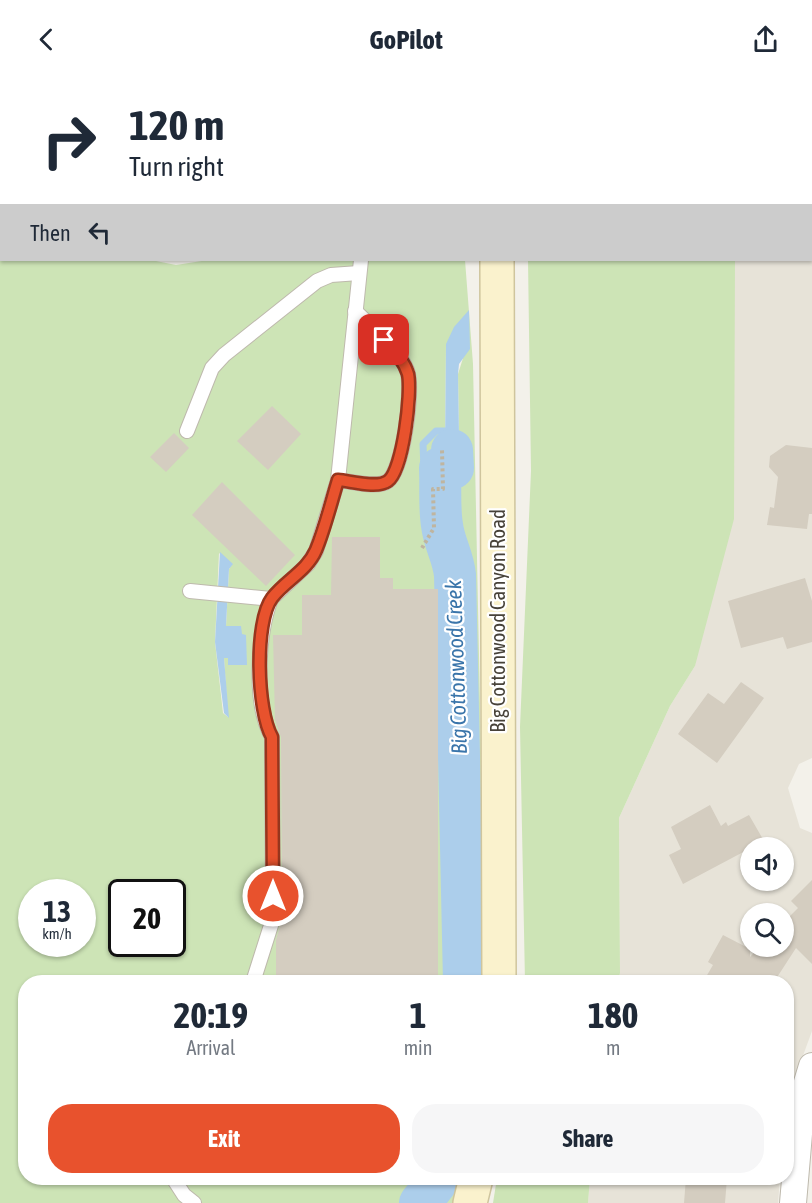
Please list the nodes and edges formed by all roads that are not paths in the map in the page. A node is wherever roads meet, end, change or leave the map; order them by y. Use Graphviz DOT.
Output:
graph roads {
  1 [pos="496,261"];
  2 [pos="360,266"];
  3 [pos="355,310"];
  4 [pos="187,431"];
  5 [pos="338,480"];
  6 [pos="190,591"];
  7 [pos="271,598"];
  8 [pos="255,975"];
  9 [pos="499,975"];
  10 [pos="812,1066"];
  11 [pos="177,1185"];
  12 [pos="474,1185"];
  13 [pos="194,1203"];
  14 [pos="470,1203"];
  15 [pos="793,1203"];
  1 -- 9 [label="main road, Big Cottonwood Canyon Road"];
  2 -- 3 [label="lane"];
  2 -- 4 [label="lane"];
  3 -- 5 [label="lane"];
  3 -- 5 [label="lane"];
  5 -- 7 [label="lane"];
  6 -- 7 [label="lane"];
  7 -- 8 [label="lane"];
  10 -- 15 [label="street"];
  11 -- 13 [label="lane"];
  12 -- 14 [label="main road"];
}
